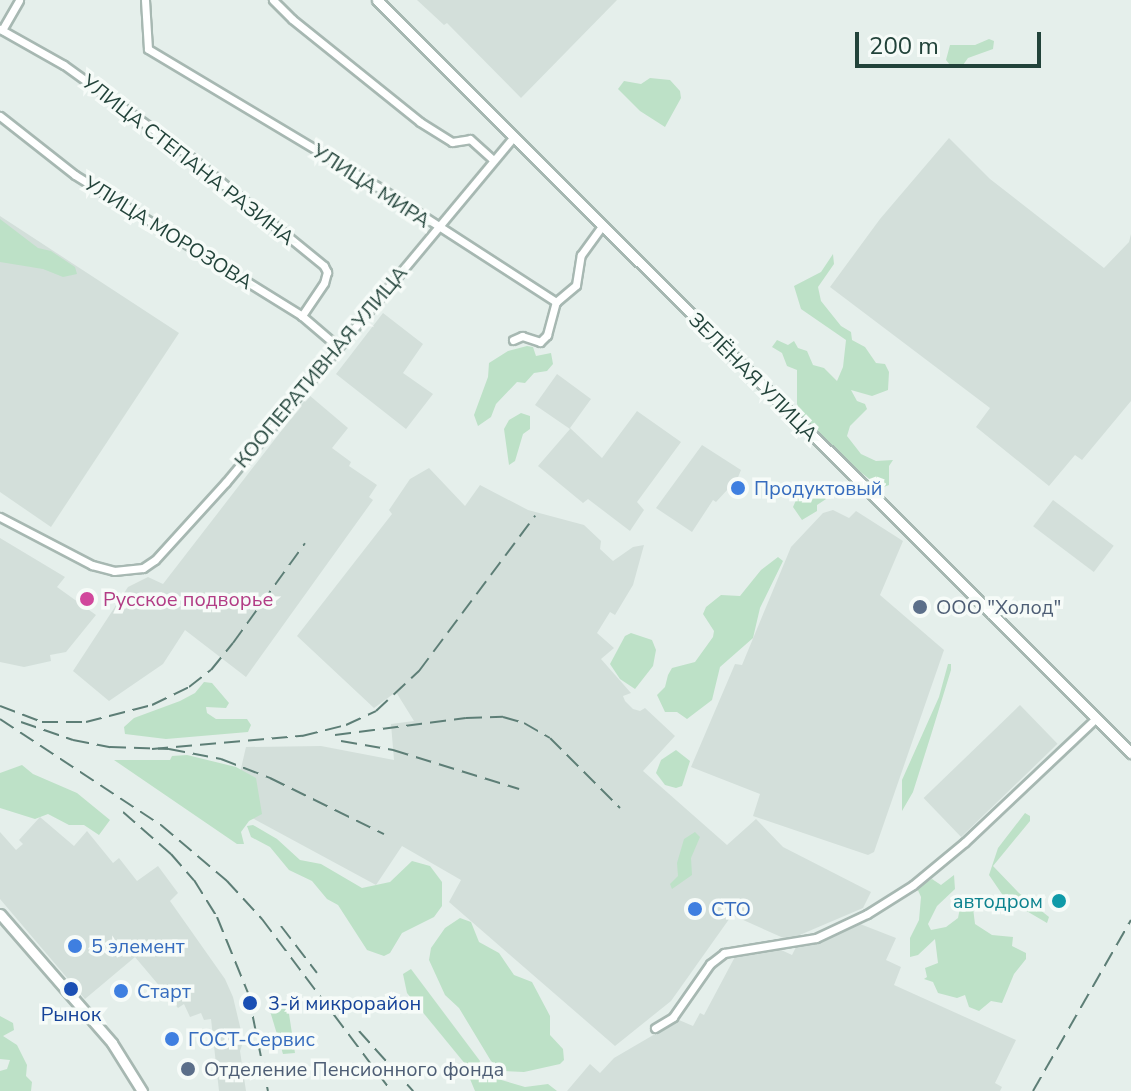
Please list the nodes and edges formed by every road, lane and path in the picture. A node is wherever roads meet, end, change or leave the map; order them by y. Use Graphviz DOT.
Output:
graph roads {
  1 [pos="19,0"];
  2 [pos="145,0"];
  3 [pos="273,0"];
  4 [pos="377,0"];
  5 [pos="1,29"];
  6 [pos="0,116"];
  7 [pos="512,139"];
  8 [pos="493,160"];
  9 [pos="601,227"];
  10 [pos="437,228"];
  11 [pos="556,302"];
  12 [pos="302,316"];
  13 [pos="513,340"];
  14 [pos="337,346"];
  15 [pos="0,517"];
  16 [pos="1096,718"];
  17 [pos="1131,753"];
  18 [pos="0,914"];
  19 [pos="655,1028"];
  20 [pos="142,1091"];
  1 -- 5 [label="street"];
  2 -- 10 [label="street, УЛИЦА МИРА"];
  3 -- 8 [label="street"];
  4 -- 7 [label="street, ЗЕЛЁНАЯ УЛИЦА"];
  5 -- 12 [label="street, УЛИЦА СТЕПАНА РАЗИНА"];
  6 -- 12 [label="street, УЛИЦА МОРОЗОВА"];
  7 -- 8 [label="street, КООПЕРАТИВНАЯ УЛИЦА"];
  7 -- 9 [label="street, ЗЕЛЁНАЯ УЛИЦА"];
  8 -- 10 [label="street, КООПЕРАТИВНАЯ УЛИЦА"];
  9 -- 11 [label="street"];
  9 -- 16 [label="street, ЗЕЛЁНАЯ УЛИЦА"];
  10 -- 11 [label="street, УЛИЦА МИРА"];
  10 -- 14 [label="street, КООПЕРАТИВНАЯ УЛИЦА"];
  11 -- 13 [label="street"];
  12 -- 14 [label="street, УЛИЦА МОРОЗОВА"];
  14 -- 15 [label="street, КООПЕРАТИВНАЯ УЛИЦА"];
  16 -- 17 [label="street, ЗЕЛЁНАЯ УЛИЦА"];
  16 -- 19 [label="street"];
  18 -- 20 [label="street"];
}
